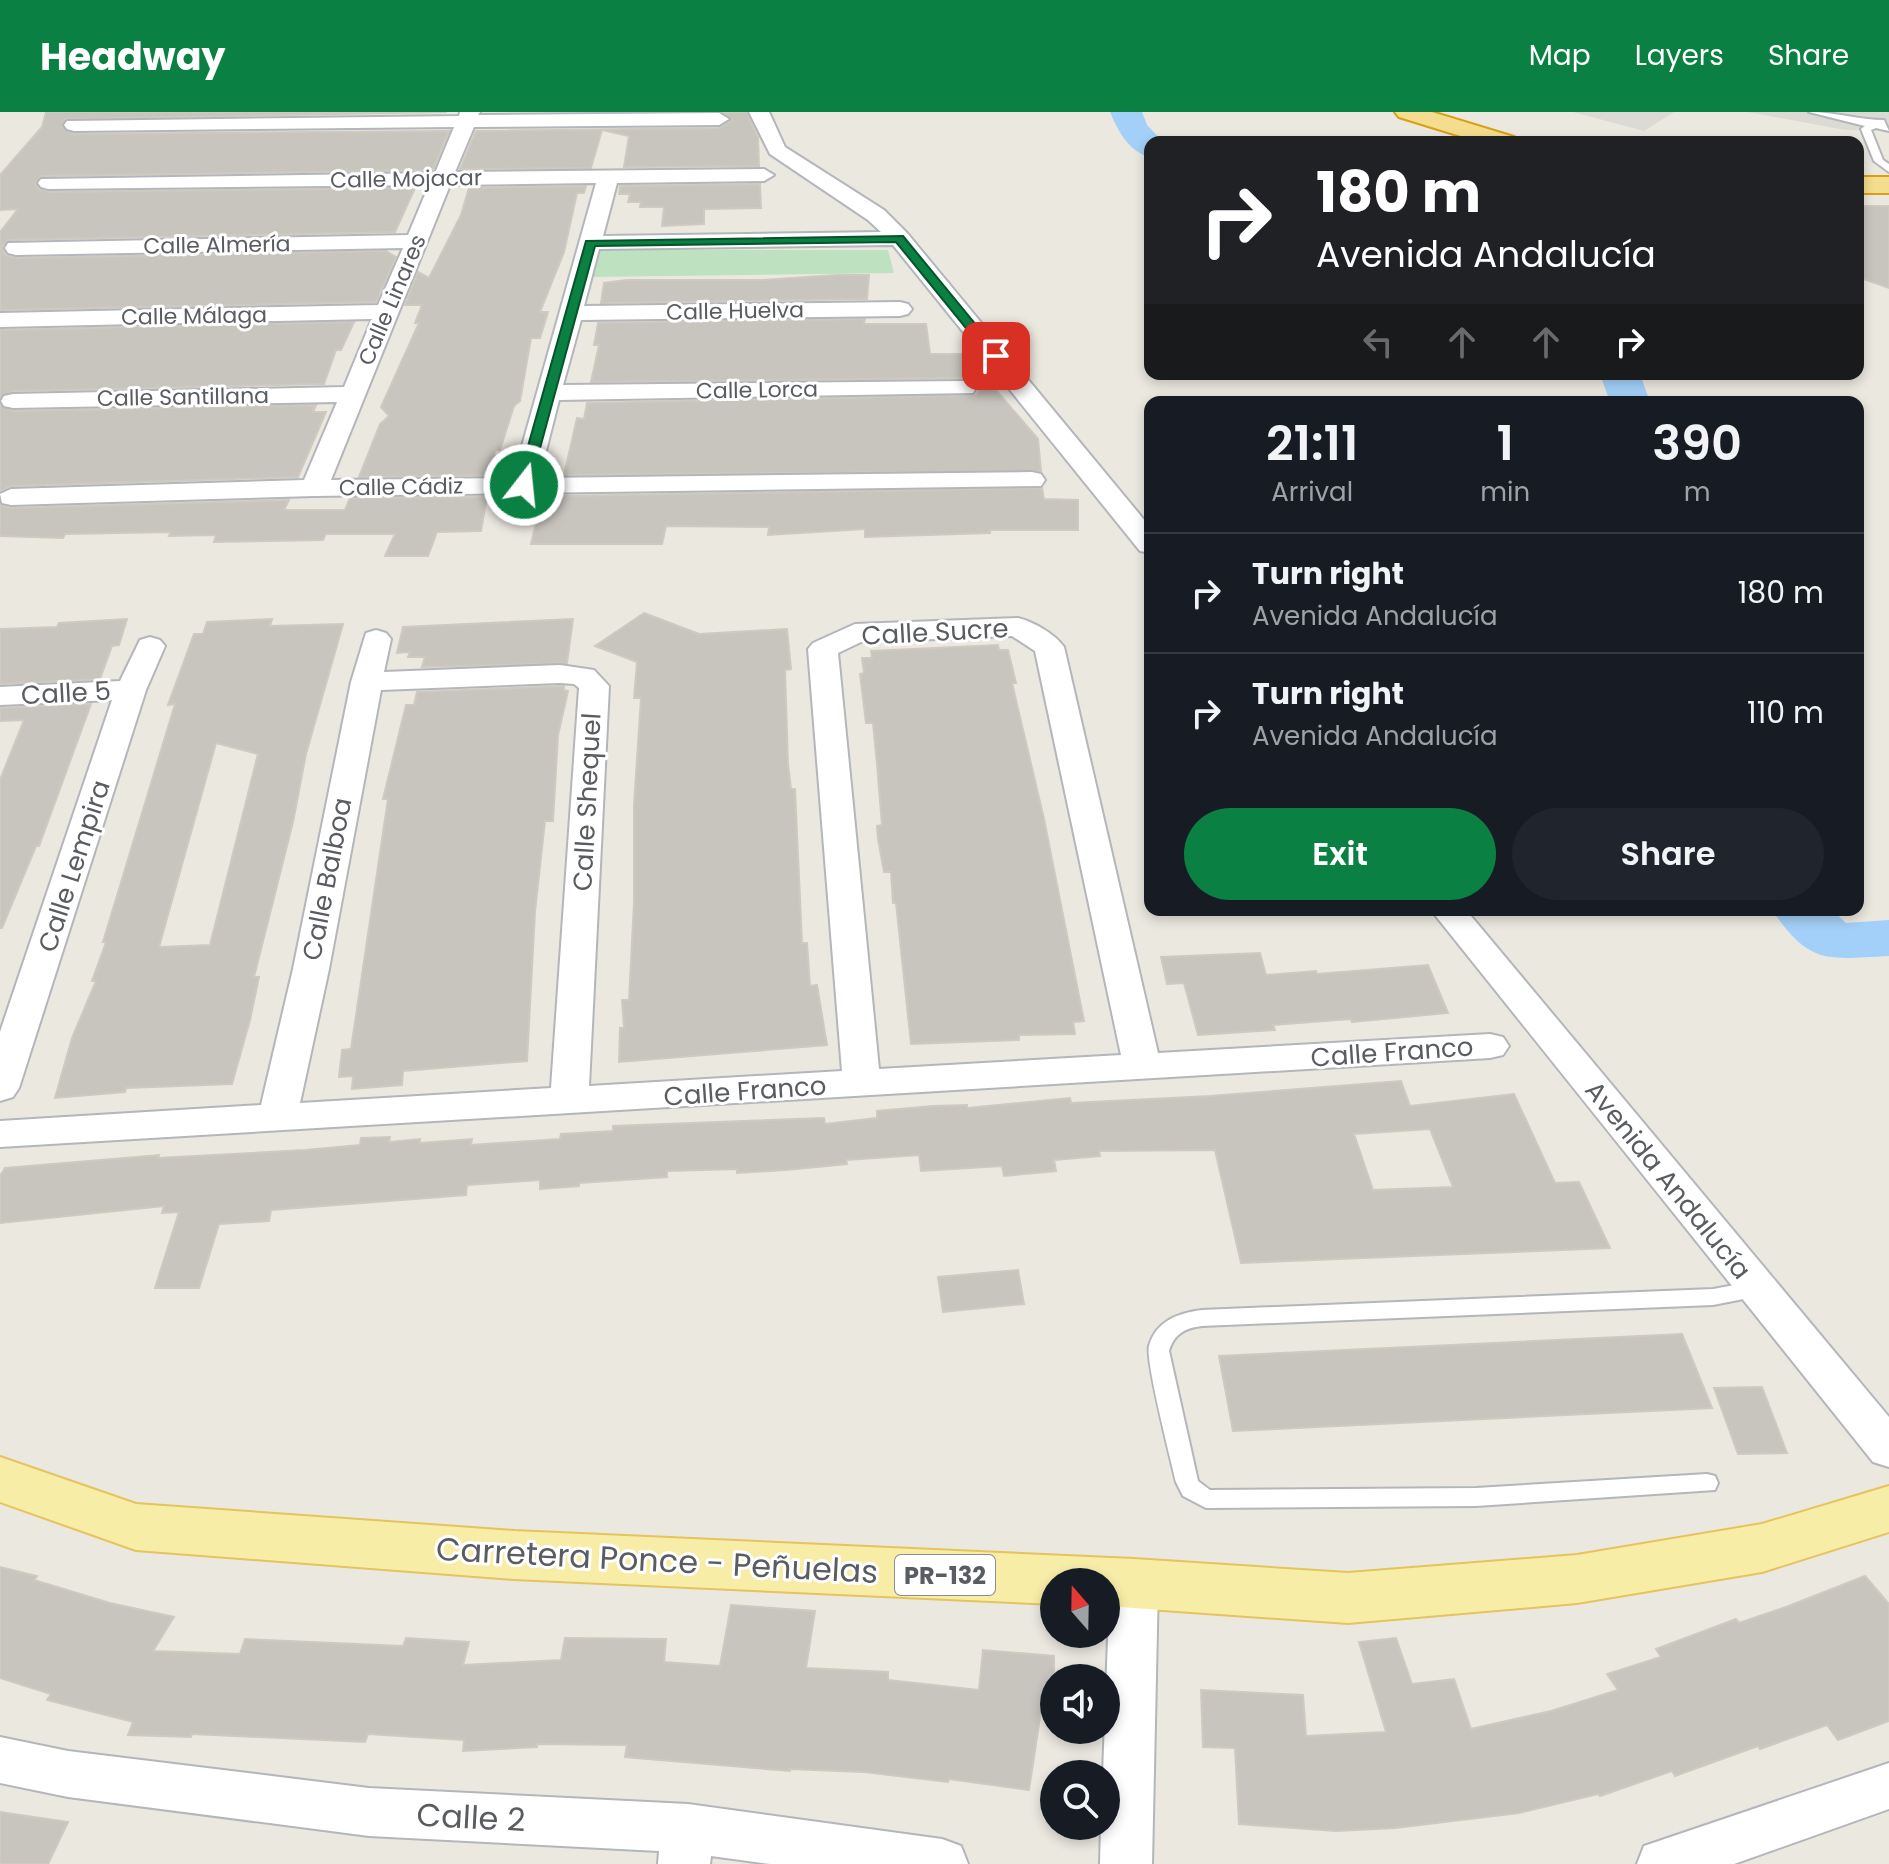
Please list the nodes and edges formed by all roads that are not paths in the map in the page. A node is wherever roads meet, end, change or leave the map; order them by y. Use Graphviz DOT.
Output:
graph roads {
  1 [pos="759,112"];
  2 [pos="1407,112"];
  3 [pos="1814,112"];
  4 [pos="1873,112"];
  5 [pos="1889,116"];
  6 [pos="468,117"];
  7 [pos="719,119"];
  8 [pos="74,125"];
  9 [pos="1884,126"];
  10 [pos="1485,136"];
  11 [pos="1870,139"];
  12 [pos="1889,139"];
  13 [pos="1889,169"];
  14 [pos="764,175"];
  15 [pos="608,177"];
  16 [pos="443,179"];
  17 [pos="48,183"];
  18 [pos="1864,185"];
  19 [pos="1889,185"];
  20 [pos="899,238"];
  21 [pos="417,241"];
  22 [pos="590,243"];
  23 [pos="16,248"];
  24 [pos="900,309"];
  25 [pos="387,312"];
  26 [pos="571,313"];
  27 [pos="0,320"];
  28 [pos="964,388"];
  29 [pos="549,393"];
  30 [pos="353,394"];
  31 [pos="13,401"];
  32 [pos="1032,480"];
  33 [pos="524,485"];
  34 [pos="314,488"];
  35 [pos="11,497"];
  36 [pos="1144,538"];
  37 [pos="376,639"];
  38 [pos="150,646"];
  39 [pos="366,682"];
  40 [pos="131,690"];
  41 [pos="0,696"];
  42 [pos="1453,916"];
  43 [pos="14,1009"];
  44 [pos="1490,1046"];
  45 [pos="1143,1068"];
  46 [pos="862,1084"];
  47 [pos="0,1088"];
  48 [pos="569,1102"];
  49 [pos="277,1119"];
  50 [pos="0,1134"];
  51 [pos="1757,1289"];
  52 [pos="1889,1449"];
  53 [pos="0,1479"];
  54 [pos="1707,1483"];
  55 [pos="1889,1509"];
  56 [pos="1134,1583"];
  57 [pos="0,1760"];
  58 [pos="1889,1786"];
  59 [pos="686,1846"];
  60 [pos="942,1864"];
  61 [pos="1126,1864"];
  62 [pos="1663,1864"];
  1 -- 20 [label="street"];
  2 -- 10 [label="highway"];
  3 -- 9 [label="lane"];
  4 -- 9 [label="lane"];
  5 -- 9 [label="lane"];
  6 -- 7 [label="street"];
  6 -- 8 [label="street"];
  6 -- 16 [label="street, Calle Linares"];
  9 -- 11 [label="lane"];
  11 -- 12 [label="lane"];
  11 -- 13 [label="lane"];
  14 -- 15 [label="street, Calle Mojacar"];
  15 -- 16 [label="street, Calle Mojacar"];
  15 -- 22 [label="street"];
  16 -- 17 [label="street, Calle Mojacar"];
  16 -- 21 [label="street, Calle Linares"];
  18 -- 19 [label="highway"];
  20 -- 22 [label="street"];
  20 -- 36 [label="street"];
  21 -- 23 [label="street, Calle Almería"];
  21 -- 25 [label="street, Calle Linares"];
  22 -- 26 [label="street"];
  24 -- 26 [label="street, Calle Huelva"];
  25 -- 27 [label="street, Calle Málaga"];
  25 -- 30 [label="street, Calle Linares"];
  26 -- 29 [label="street"];
  28 -- 29 [label="street, Calle Lorca"];
  29 -- 33 [label="street"];
  30 -- 31 [label="street, Calle Santillana"];
  30 -- 34 [label="street, Calle Linares"];
  32 -- 33 [label="street, Calle Cádiz"];
  33 -- 34 [label="street, Calle Cádiz"];
  34 -- 35 [label="street, Calle Cádiz"];
  37 -- 39 [label="street, Calle Balboa"];
  38 -- 40 [label="street, Calle Lempira"];
  39 -- 48 [label="street, Calle Shequel"];
  39 -- 49 [label="street, Calle Balboa"];
  40 -- 41 [label="street, Calle 5"];
  40 -- 43 [label="street, Calle Lempira"];
  42 -- 51 [label="street, Avenida Andalucía"];
  43 -- 47 [label="street, Calle Lempira"];
  44 -- 45 [label="street, Calle Franco"];
  45 -- 46 [label="street, Calle Franco"];
  45 -- 46 [label="street, Calle Sucre"];
  46 -- 48 [label="street, Calle Franco"];
  48 -- 49 [label="street, Calle Franco"];
  49 -- 50 [label="street, Calle Franco"];
  51 -- 52 [label="street, Avenida Andalucía"];
  51 -- 54 [label="lane"];
  53 -- 56 [label="main road, Carretera Ponce - Peñuelas / PR-132"];
  55 -- 56 [label="main road, Carretera Ponce - Peñuelas / PR-132"];
  56 -- 61 [label="street"];
  57 -- 59 [label="street, Calle 2"];
  58 -- 62 [label="street"];
  59 -- 60 [label="street, Calle 2"];
}
